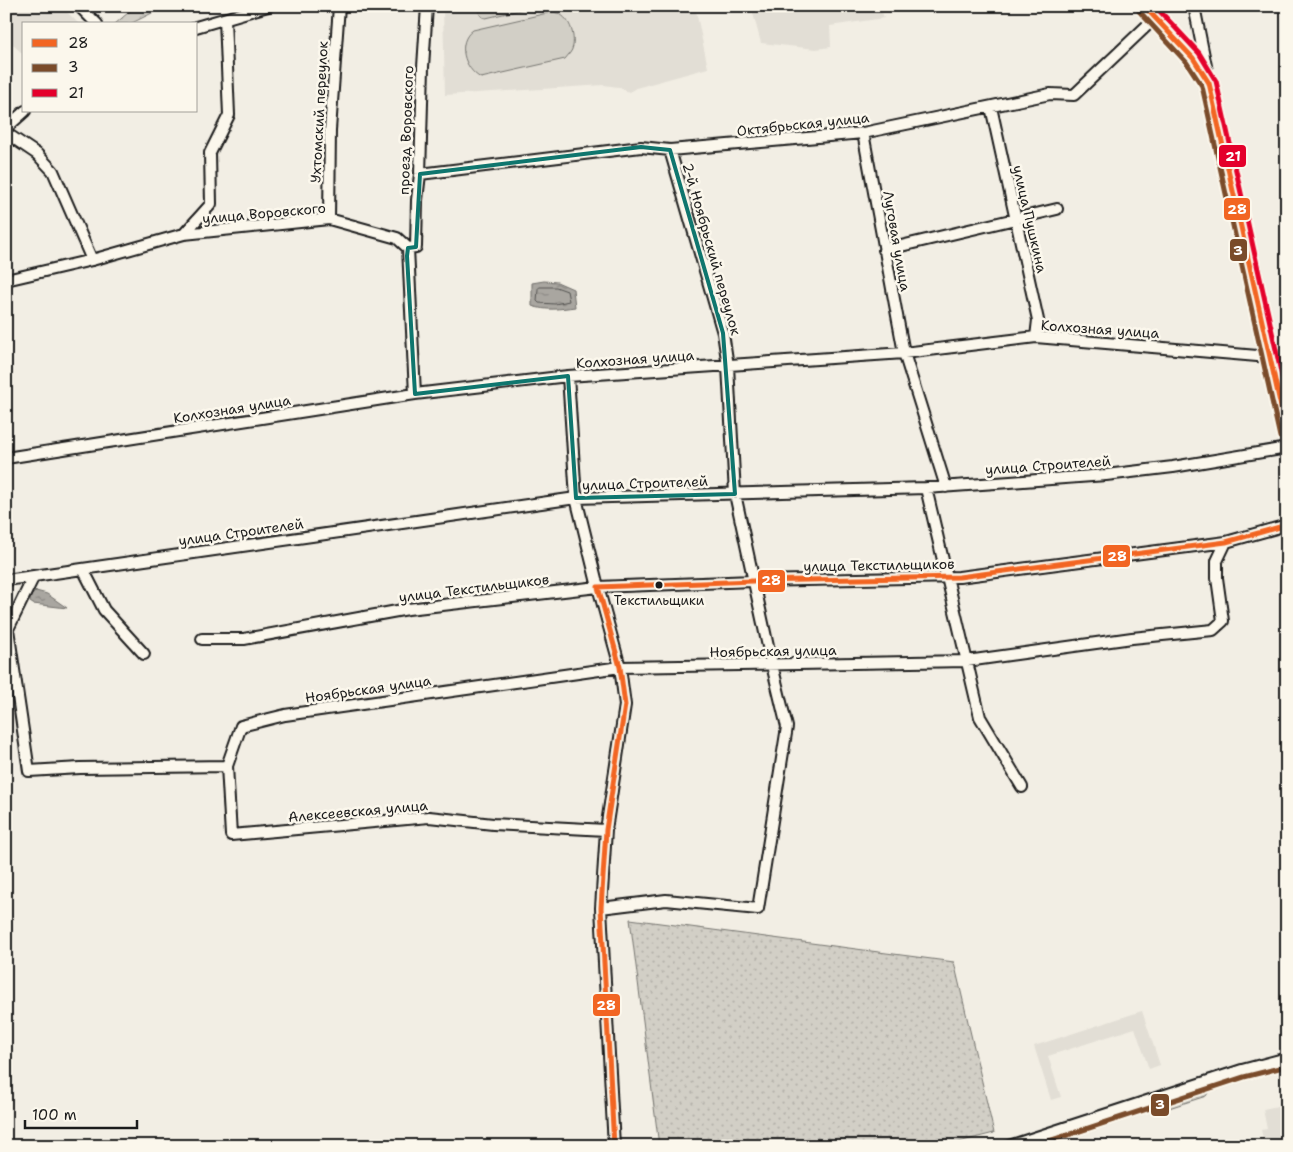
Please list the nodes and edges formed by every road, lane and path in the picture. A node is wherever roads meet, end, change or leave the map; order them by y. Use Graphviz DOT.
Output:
graph roads {
  1 [pos="79,6"];
  2 [pos="268,6"];
  3 [pos="339,6"];
  4 [pos="427,6"];
  5 [pos="1144,6"];
  6 [pos="1194,6"];
  7 [pos="1155,18"];
  8 [pos="225,19"];
  9 [pos="95,22"];
  10 [pos="198,26"];
  11 [pos="1210,83"];
  12 [pos="990,107"];
  13 [pos="24,112"];
  14 [pos="6,128"];
  15 [pos="6,133"];
  16 [pos="863,133"];
  17 [pos="670,150"];
  18 [pos="420,174"];
  19 [pos="1056,209"];
  20 [pos="1016,218"];
  21 [pos="328,219"];
  22 [pos="184,234"];
  23 [pos="408,248"];
  24 [pos="884,250"];
  25 [pos="92,260"];
  26 [pos="6,280"];
  27 [pos="1036,337"];
  28 [pos="904,353"];
  29 [pos="1268,356"];
  30 [pos="728,366"];
  31 [pos="568,376"];
  32 [pos="1281,383"];
  33 [pos="415,394"];
  34 [pos="1287,435"];
  35 [pos="1287,448"];
  36 [pos="6,458"];
  37 [pos="946,487"];
  38 [pos="926,488"];
  39 [pos="735,494"];
  40 [pos="576,498"];
  41 [pos="1287,525"];
  42 [pos="1226,542"];
  43 [pos="83,569"];
  44 [pos="34,576"];
  45 [pos="947,577"];
  46 [pos="6,580"];
  47 [pos="753,581"];
  48 [pos="598,587"];
  49 [pos="202,639"];
  50 [pos="144,654"];
  51 [pos="967,661"];
  52 [pos="772,665"];
  53 [pos="620,667"];
  54 [pos="228,766"];
  55 [pos="1022,788"];
  56 [pos="606,830"];
  57 [pos="601,908"];
  58 [pos="1287,1058"];
  59 [pos="614,1146"];
  60 [pos="1009,1146"];
  1 -- 9 [label="street"];
  2 -- 8 [label="street"];
  3 -- 21 [label="street, Ухтомский переулок"];
  4 -- 18 [label="street, проезд Воровского"];
  5 -- 7 [label="main road"];
  6 -- 11 [label="street"];
  7 -- 11 [label="main road"];
  7 -- 12 [label="street, Октябрьская улица"];
  8 -- 10 [label="street"];
  8 -- 22 [label="street"];
  11 -- 29 [label="main road"];
  12 -- 16 [label="street, Октябрьская улица"];
  12 -- 20 [label="street, улица Пушкина"];
  13 -- 14 [label="street"];
  15 -- 25 [label="street"];
  16 -- 17 [label="street, Октябрьская улица"];
  16 -- 24 [label="street, Луговая улица"];
  17 -- 18 [label="street, Октябрьская улица"];
  17 -- 30 [label="street, 2-й Ноябрьский переулок"];
  18 -- 23 [label="street, проезд Воровского"];
  19 -- 20 [label="street"];
  20 -- 24 [label="street"];
  20 -- 27 [label="street, улица Пушкина"];
  21 -- 22 [label="street, улица Воровского"];
  21 -- 23 [label="street, улица Воровского"];
  22 -- 25 [label="street, улица Воровского"];
  23 -- 33 [label="street"];
  24 -- 28 [label="street, Луговая улица"];
  25 -- 26 [label="street, улица Воровского"];
  27 -- 28 [label="street, Колхозная улица"];
  27 -- 29 [label="street, Колхозная улица"];
  28 -- 30 [label="street, Колхозная улица"];
  28 -- 37 [label="street, Луговая улица"];
  29 -- 32 [label="main road"];
  30 -- 31 [label="street, Колхозная улица"];
  30 -- 39 [label="street, 2-й Ноябрьский переулок"];
  31 -- 33 [label="street, Колхозная улица"];
  31 -- 40 [label="street"];
  32 -- 34 [label="main road"];
  33 -- 36 [label="street, Колхозная улица"];
  35 -- 37 [label="street, улица Строителей"];
  37 -- 38 [label="street, улица Строителей"];
  38 -- 39 [label="street, улица Строителей"];
  38 -- 45 [label="street"];
  39 -- 40 [label="street, улица Строителей"];
  39 -- 47 [label="street, 2-й Ноябрьский переулок"];
  40 -- 43 [label="street, улица Строителей"];
  40 -- 48 [label="street"];
  41 -- 42 [label="street, улица Текстильщиков"];
  42 -- 45 [label="street, улица Текстильщиков"];
  42 -- 51 [label="street, Ноябрьская улица"];
  43 -- 44 [label="street, улица Строителей"];
  43 -- 50 [label="street"];
  44 -- 46 [label="street, улица Строителей"];
  44 -- 54 [label="street"];
  45 -- 47 [label="street, улица Текстильщиков"];
  45 -- 51 [label="street"];
  47 -- 48 [label="street, улица Текстильщиков"];
  47 -- 52 [label="street, 2-й Ноябрьский переулок"];
  48 -- 49 [label="street, улица Текстильщиков"];
  48 -- 53 [label="street"];
  51 -- 52 [label="street, Ноябрьская улица"];
  51 -- 55 [label="street"];
  52 -- 53 [label="street, Ноябрьская улица"];
  52 -- 57 [label="street, 2-й Ноябрьский переулок"];
  53 -- 54 [label="street, Ноябрьская улица"];
  53 -- 56 [label="street"];
  54 -- 56 [label="street, Алексеевская улица"];
  56 -- 57 [label="street"];
  57 -- 59 [label="street"];
  58 -- 60 [label="street"];
}
